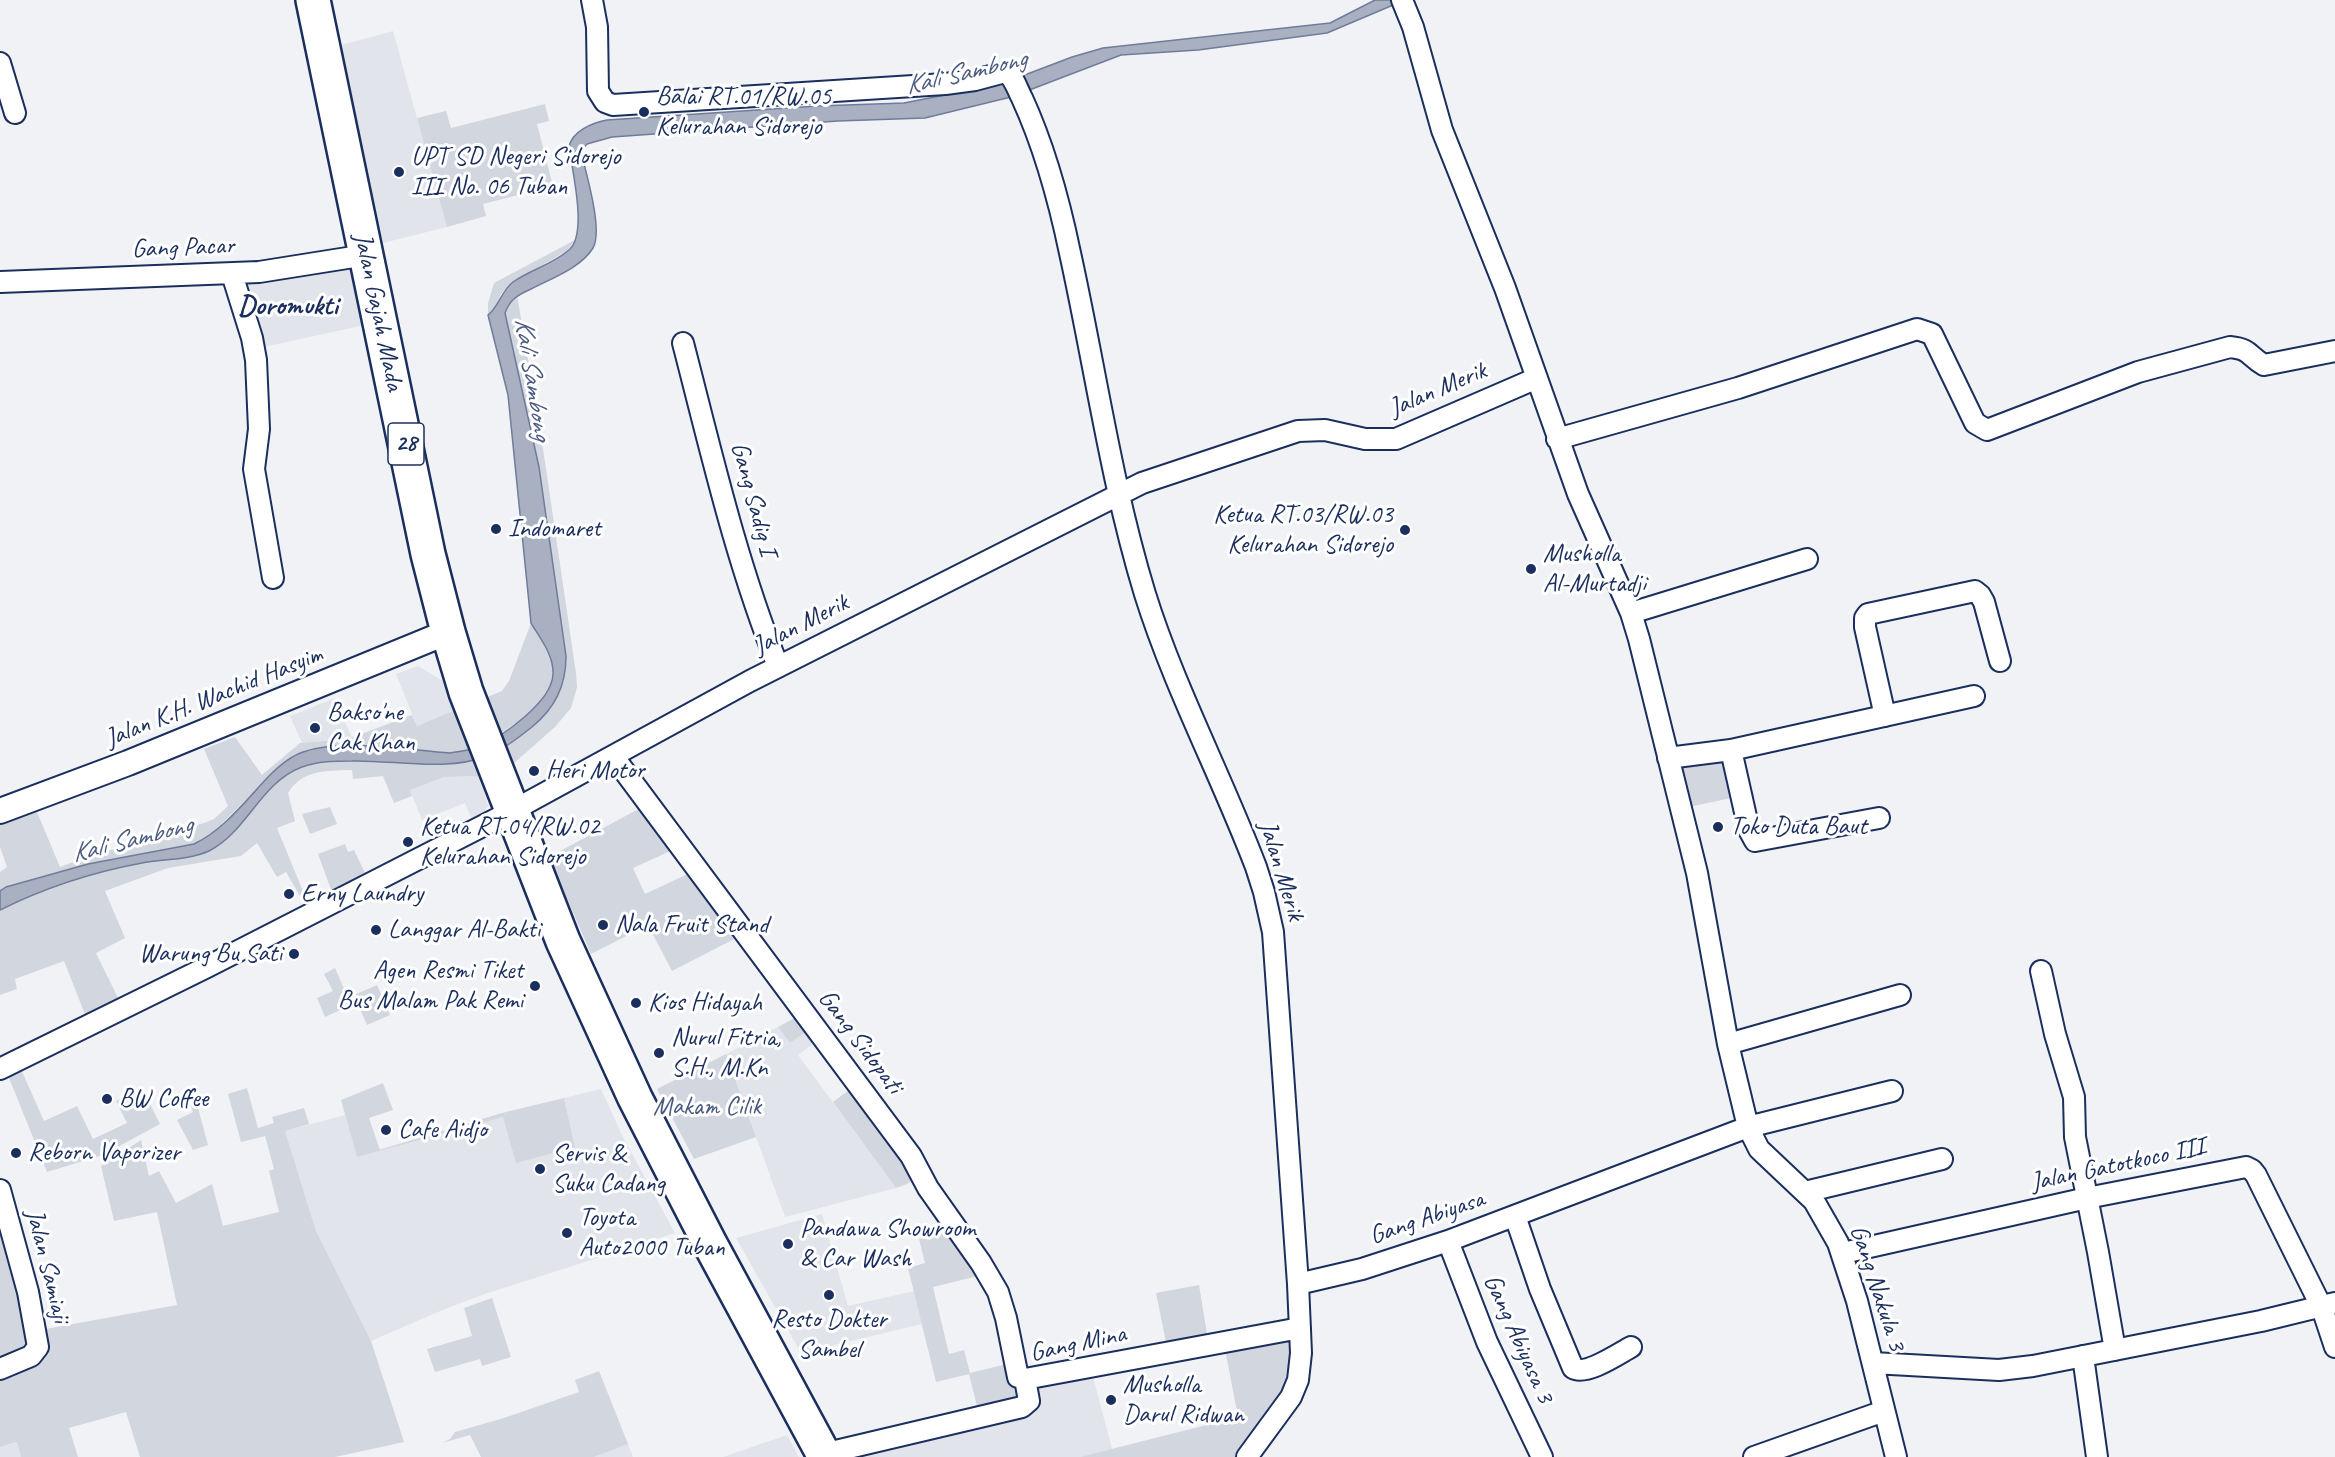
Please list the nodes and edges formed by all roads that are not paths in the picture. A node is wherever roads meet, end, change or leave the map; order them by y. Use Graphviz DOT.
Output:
graph roads {
  1 [pos="313,0"];
  2 [pos="592,0"];
  3 [pos="1405,7"];
  4 [pos="0,63"];
  5 [pos="15,113"];
  6 [pos="366,255"];
  7 [pos="232,274"];
  8 [pos="0,282"];
  9 [pos="683,343"];
  10 [pos="2335,351"];
  11 [pos="1537,378"];
  12 [pos="1557,438"];
  13 [pos="1119,494"];
  14 [pos="1807,559"];
  15 [pos="273,578"];
  16 [pos="1630,613"];
  17 [pos="448,632"];
  18 [pos="2000,661"];
  19 [pos="778,666"];
  20 [pos="1974,696"];
  21 [pos="1885,716"];
  22 [pos="1731,750"];
  23 [pos="613,756"];
  24 [pos="1668,758"];
  25 [pos="0,811"];
  26 [pos="512,811"];
  27 [pos="1879,818"];
  28 [pos="2041,971"];
  29 [pos="1900,994"];
  30 [pos="1728,1044"];
  31 [pos="0,1069"];
  32 [pos="1892,1091"];
  33 [pos="1748,1127"];
  34 [pos="1941,1159"];
  35 [pos="0,1190"];
  36 [pos="1805,1191"];
  37 [pos="2087,1198"];
  38 [pos="1515,1216"];
  39 [pos="1448,1241"];
  40 [pos="1843,1253"];
  41 [pos="1298,1284"];
  42 [pos="2329,1305"];
  43 [pos="1300,1328"];
  44 [pos="1632,1347"];
  45 [pos="2335,1347"];
  46 [pos="2115,1350"];
  47 [pos="2083,1356"];
  48 [pos="1873,1363"];
  49 [pos="0,1369"];
  50 [pos="1025,1379"];
  51 [pos="1884,1411"];
  52 [pos="824,1455"];
  53 [pos="1247,1457"];
  54 [pos="1542,1457"];
  55 [pos="1754,1457"];
  56 [pos="1896,1457"];
  57 [pos="2097,1457"];
  1 -- 6 [label="highway, Jalan Gajah Mada / 28"];
  2 -- 13 [label="street, Jalan Merik"];
  3 -- 11 [label="street, Gang Nakula 3"];
  4 -- 5 [label="street"];
  6 -- 7 [label="street, Gang Pacar"];
  6 -- 17 [label="highway, Jalan Gajah Mada / 28"];
  7 -- 8 [label="street, Gang Pacar"];
  7 -- 15 [label="street"];
  9 -- 19 [label="street, Gang Sadig I"];
  10 -- 12 [label="street"];
  11 -- 12 [label="street, Gang Nakula 3"];
  11 -- 13 [label="street, Jalan Merik"];
  12 -- 16 [label="street, Gang Nakula 3"];
  13 -- 19 [label="street, Jalan Merik"];
  13 -- 41 [label="street, Jalan Merik"];
  14 -- 16 [label="street"];
  16 -- 24 [label="street, Gang Nakula 3"];
  17 -- 25 [label="street, Jalan K.H. Wachid Hasyim"];
  17 -- 26 [label="highway, Jalan Gajah Mada / 28"];
  18 -- 21 [label="street"];
  19 -- 23 [label="street, Jalan Merik"];
  20 -- 21 [label="street"];
  21 -- 22 [label="street"];
  22 -- 24 [label="street"];
  22 -- 27 [label="street"];
  23 -- 26 [label="street, Jalan Merik"];
  23 -- 50 [label="street, Gang Sidopati"];
  24 -- 30 [label="street, Gang Nakula 3"];
  26 -- 31 [label="street, Jalan Merik"];
  26 -- 52 [label="highway, 28"];
  28 -- 37 [label="street"];
  29 -- 30 [label="street"];
  30 -- 33 [label="street, Gang Nakula 3"];
  32 -- 33 [label="street, Gang Abiyasa"];
  33 -- 36 [label="street, Gang Nakula 3"];
  33 -- 38 [label="street, Gang Abiyasa"];
  34 -- 36 [label="street"];
  35 -- 49 [label="street, Jalan Samiaji"];
  36 -- 40 [label="street, Gang Nakula 3"];
  37 -- 40 [label="street, Jalan Gatotkoco III"];
  37 -- 42 [label="street, Jalan Gatotkoco III"];
  37 -- 46 [label="street"];
  38 -- 39 [label="street, Gang Abiyasa"];
  38 -- 44 [label="street"];
  39 -- 41 [label="street, Gang Abiyasa"];
  39 -- 54 [label="street, Gang Abiyasa 3"];
  40 -- 48 [label="street, Gang Nakula 3"];
  41 -- 43 [label="street"];
  42 -- 45 [label="street"];
  42 -- 46 [label="street"];
  43 -- 50 [label="street, Gang Mina"];
  43 -- 53 [label="street"];
  46 -- 47 [label="street"];
  47 -- 48 [label="street"];
  47 -- 57 [label="street"];
  48 -- 51 [label="street, Gang Nakula 3"];
  50 -- 52 [label="street, Gang Mina"];
  51 -- 55 [label="street"];
  51 -- 56 [label="street, Gang Nakula 3"];
}
